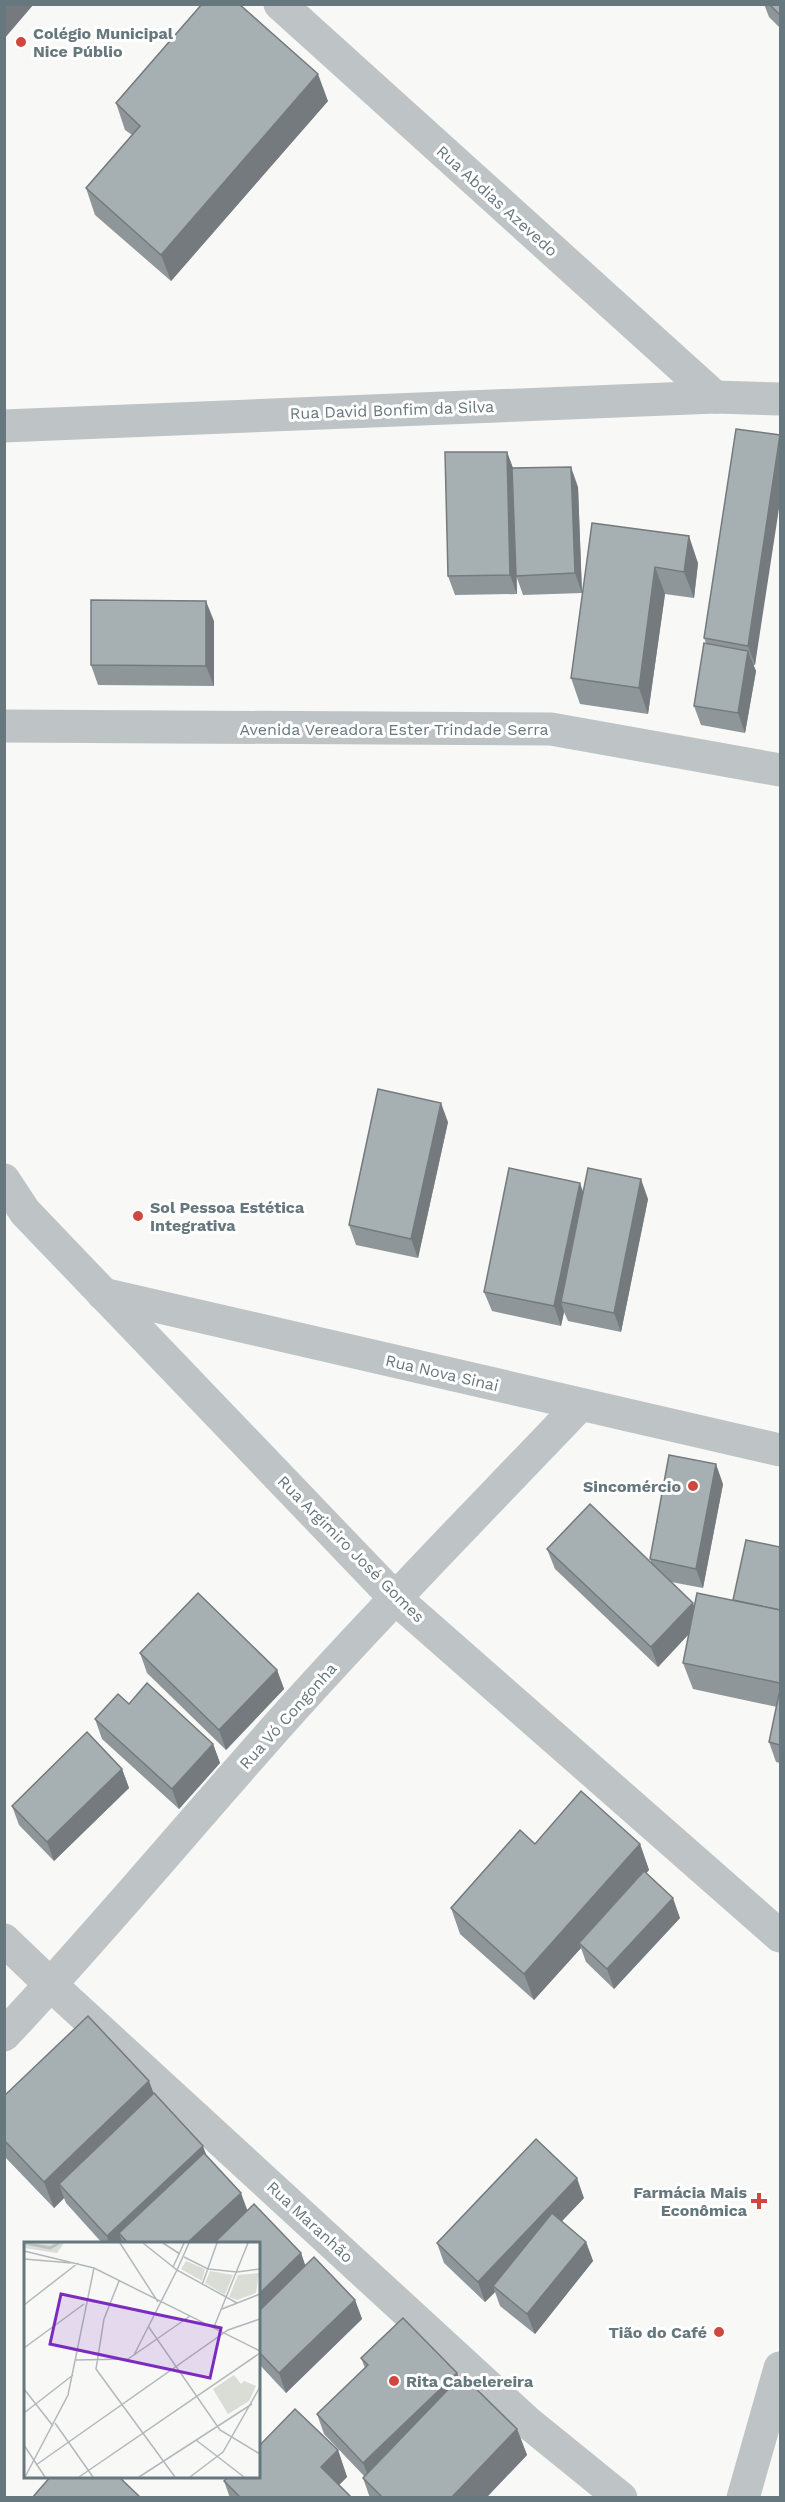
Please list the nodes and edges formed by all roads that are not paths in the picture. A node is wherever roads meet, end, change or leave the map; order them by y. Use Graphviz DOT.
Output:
graph roads {
  1 [pos="280,4"];
  2 [pos="715,397"];
  3 [pos="780,399"];
  4 [pos="4,426"];
  5 [pos="4,726"];
  6 [pos="780,770"];
  7 [pos="4,1180"];
  8 [pos="103,1294"];
  9 [pos="580,1405"];
  10 [pos="780,1450"];
  11 [pos="395,1598"];
  12 [pos="780,1936"];
  13 [pos="4,1940"];
  14 [pos="51,1985"];
  15 [pos="4,2035"];
  16 [pos="778,2388"];
  17 [pos="621,2498"];
  18 [pos="743,2498"];
  1 -- 2 [label="street, Rua Abdias Azevedo"];
  2 -- 3 [label="street, Rua David Bonfim da Silva"];
  2 -- 4 [label="street, Rua David Bonfim da Silva"];
  5 -- 6 [label="street, Avenida Vereadora Ester Trindade Serra"];
  7 -- 8 [label="street, Rua Argimiro José Gomes"];
  8 -- 9 [label="street, Rua Nova Sinai"];
  8 -- 11 [label="street, Rua Argimiro José Gomes"];
  9 -- 10 [label="street, Rua Nova Sinai"];
  9 -- 11 [label="street, Rua Vó Congonha"];
  11 -- 12 [label="street, Rua Argimiro José Gomes"];
  11 -- 14 [label="street, Rua Vó Congonha"];
  13 -- 14 [label="street, Rua Maranhão"];
  14 -- 15 [label="street, Rua Vó Congonha"];
  14 -- 17 [label="street, Rua Maranhão"];
  16 -- 18 [label="street"];
}
